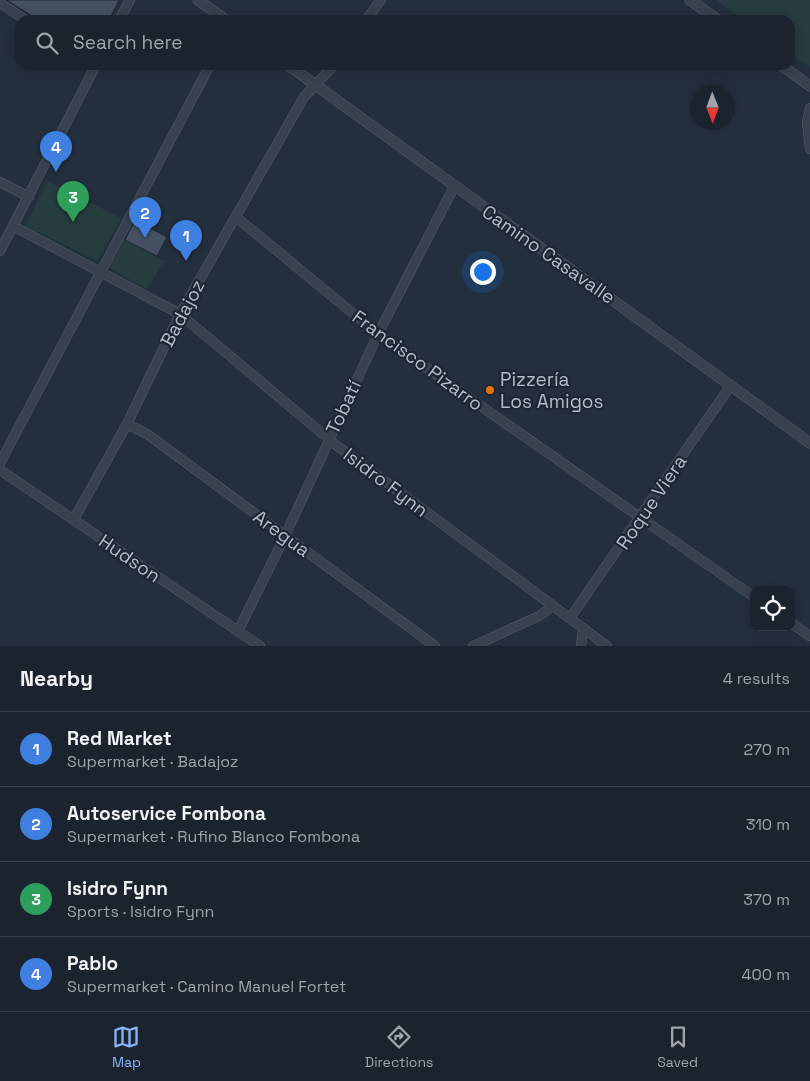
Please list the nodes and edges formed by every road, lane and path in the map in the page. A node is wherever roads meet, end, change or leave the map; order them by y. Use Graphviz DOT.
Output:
graph roads {
  1 [pos="130,0"];
  2 [pos="198,0"];
  3 [pos="381,0"];
  4 [pos="690,0"];
  5 [pos="0,3"];
  6 [pos="18,15"];
  7 [pos="122,15"];
  8 [pos="219,15"];
  9 [pos="370,15"];
  10 [pos="711,15"];
  11 [pos="92,70"];
  12 [pos="207,70"];
  13 [pos="295,70"];
  14 [pos="330,70"];
  15 [pos="788,70"];
  16 [pos="315,84"];
  17 [pos="810,86"];
  18 [pos="810,108"];
  19 [pos="810,149"];
  20 [pos="0,182"];
  21 [pos="454,186"];
  22 [pos="29,197"];
  23 [pos="236,217"];
  24 [pos="13,226"];
  25 [pos="0,251"];
  26 [pos="101,272"];
  27 [pos="180,314"];
  28 [pos="378,334"];
  29 [pos="731,385"];
  30 [pos="127,424"];
  31 [pos="329,439"];
  32 [pos="810,443"];
  33 [pos="0,463"];
  34 [pos="0,470"];
  35 [pos="640,518"];
  36 [pos="74,519"];
  37 [pos="285,536"];
  38 [pos="750,594"];
  39 [pos="553,606"];
  40 [pos="570,618"];
  41 [pos="795,626"];
  42 [pos="583,628"];
  43 [pos="238,631"];
  44 [pos="810,636"];
  45 [pos="260,646"];
  46 [pos="435,646"];
  47 [pos="473,646"];
  48 [pos="581,646"];
  49 [pos="607,646"];
  1 -- 7 [label="street"];
  2 -- 8 [label="street"];
  3 -- 9 [label="street"];
  4 -- 10 [label="street"];
  5 -- 6 [label="street"];
  11 -- 22 [label="street"];
  12 -- 26 [label="street"];
  13 -- 16 [label="street, Camino Casavalle"];
  14 -- 16 [label="street, Badajoz"];
  15 -- 17 [label="street"];
  16 -- 21 [label="street, Camino Casavalle"];
  16 -- 23 [label="street, Badajoz"];
  18 -- 19 [label="street"];
  20 -- 22 [label="street"];
  21 -- 28 [label="street, Tobatí"];
  21 -- 29 [label="street, Camino Casavalle"];
  22 -- 24 [label="street"];
  23 -- 27 [label="street, Badajoz"];
  23 -- 28 [label="street, Francisco Pizarro"];
  24 -- 25 [label="street"];
  24 -- 26 [label="street, Isidro Fynn"];
  26 -- 27 [label="street, Isidro Fynn"];
  26 -- 33 [label="street"];
  27 -- 30 [label="street, Badajoz"];
  27 -- 31 [label="street, Isidro Fynn"];
  28 -- 31 [label="street, Tobatí"];
  28 -- 35 [label="street, Francisco Pizarro"];
  29 -- 32 [label="street, Camino Casavalle"];
  29 -- 35 [label="street, Roque Viera"];
  30 -- 36 [label="street, Badajoz"];
  30 -- 37 [label="street, Aregua"];
  31 -- 37 [label="street, Tobatí"];
  31 -- 39 [label="street, Isidro Fynn"];
  34 -- 36 [label="street, Hudson"];
  35 -- 38 [label="street, Francisco Pizarro"];
  35 -- 40 [label="street, Roque Viera"];
  36 -- 43 [label="street, Hudson"];
  37 -- 43 [label="street, Tobatí"];
  37 -- 46 [label="street, Aregua"];
  39 -- 40 [label="street, Isidro Fynn"];
  39 -- 47 [label="street"];
  40 -- 42 [label="street, Isidro Fynn"];
  41 -- 44 [label="street"];
  42 -- 48 [label="street"];
  42 -- 49 [label="street, Isidro Fynn"];
  43 -- 45 [label="street, Hudson"];
}
